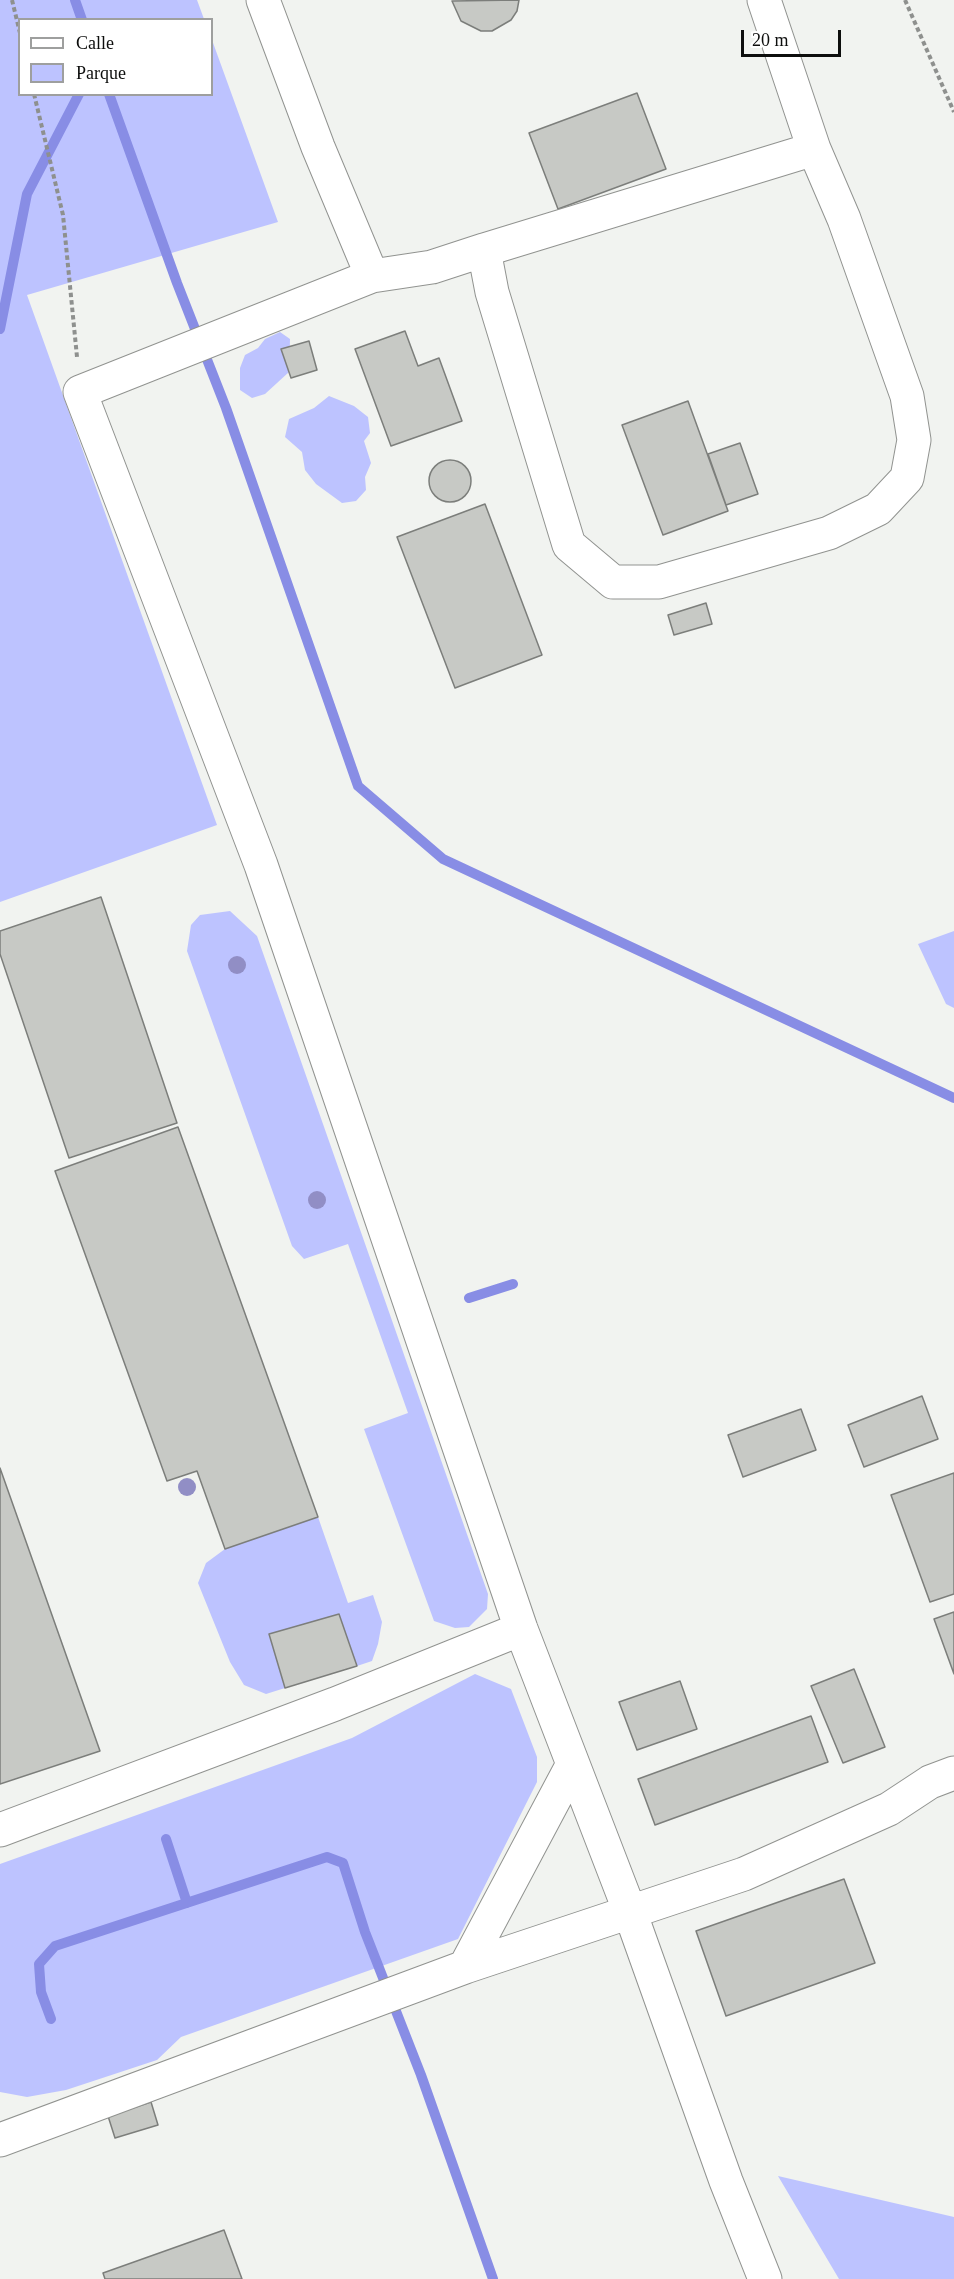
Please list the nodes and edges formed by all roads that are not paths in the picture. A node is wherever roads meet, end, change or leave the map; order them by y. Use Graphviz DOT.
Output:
graph roads {
  1 [pos="263,0"];
  2 [pos="764,0"];
  3 [pos="814,149"];
  4 [pos="484,250"];
  5 [pos="372,276"];
  6 [pos="521,1629"];
  7 [pos="573,1764"];
  8 [pos="954,1773"];
  9 [pos="0,1830"];
  10 [pos="630,1912"];
  11 [pos="465,1967"];
  12 [pos="0,2140"];
  13 [pos="765,2279"];
  1 -- 5 [label="lane"];
  2 -- 3 [label="lane"];
  3 -- 4 [label="lane"];
  3 -- 4 [label="lane"];
  4 -- 5 [label="lane"];
  5 -- 6 [label="lane"];
  6 -- 7 [label="lane"];
  6 -- 9 [label="lane"];
  7 -- 10 [label="lane"];
  7 -- 11 [label="lane"];
  8 -- 10 [label="lane"];
  10 -- 11 [label="lane"];
  10 -- 13 [label="lane"];
  11 -- 12 [label="lane"];
}
